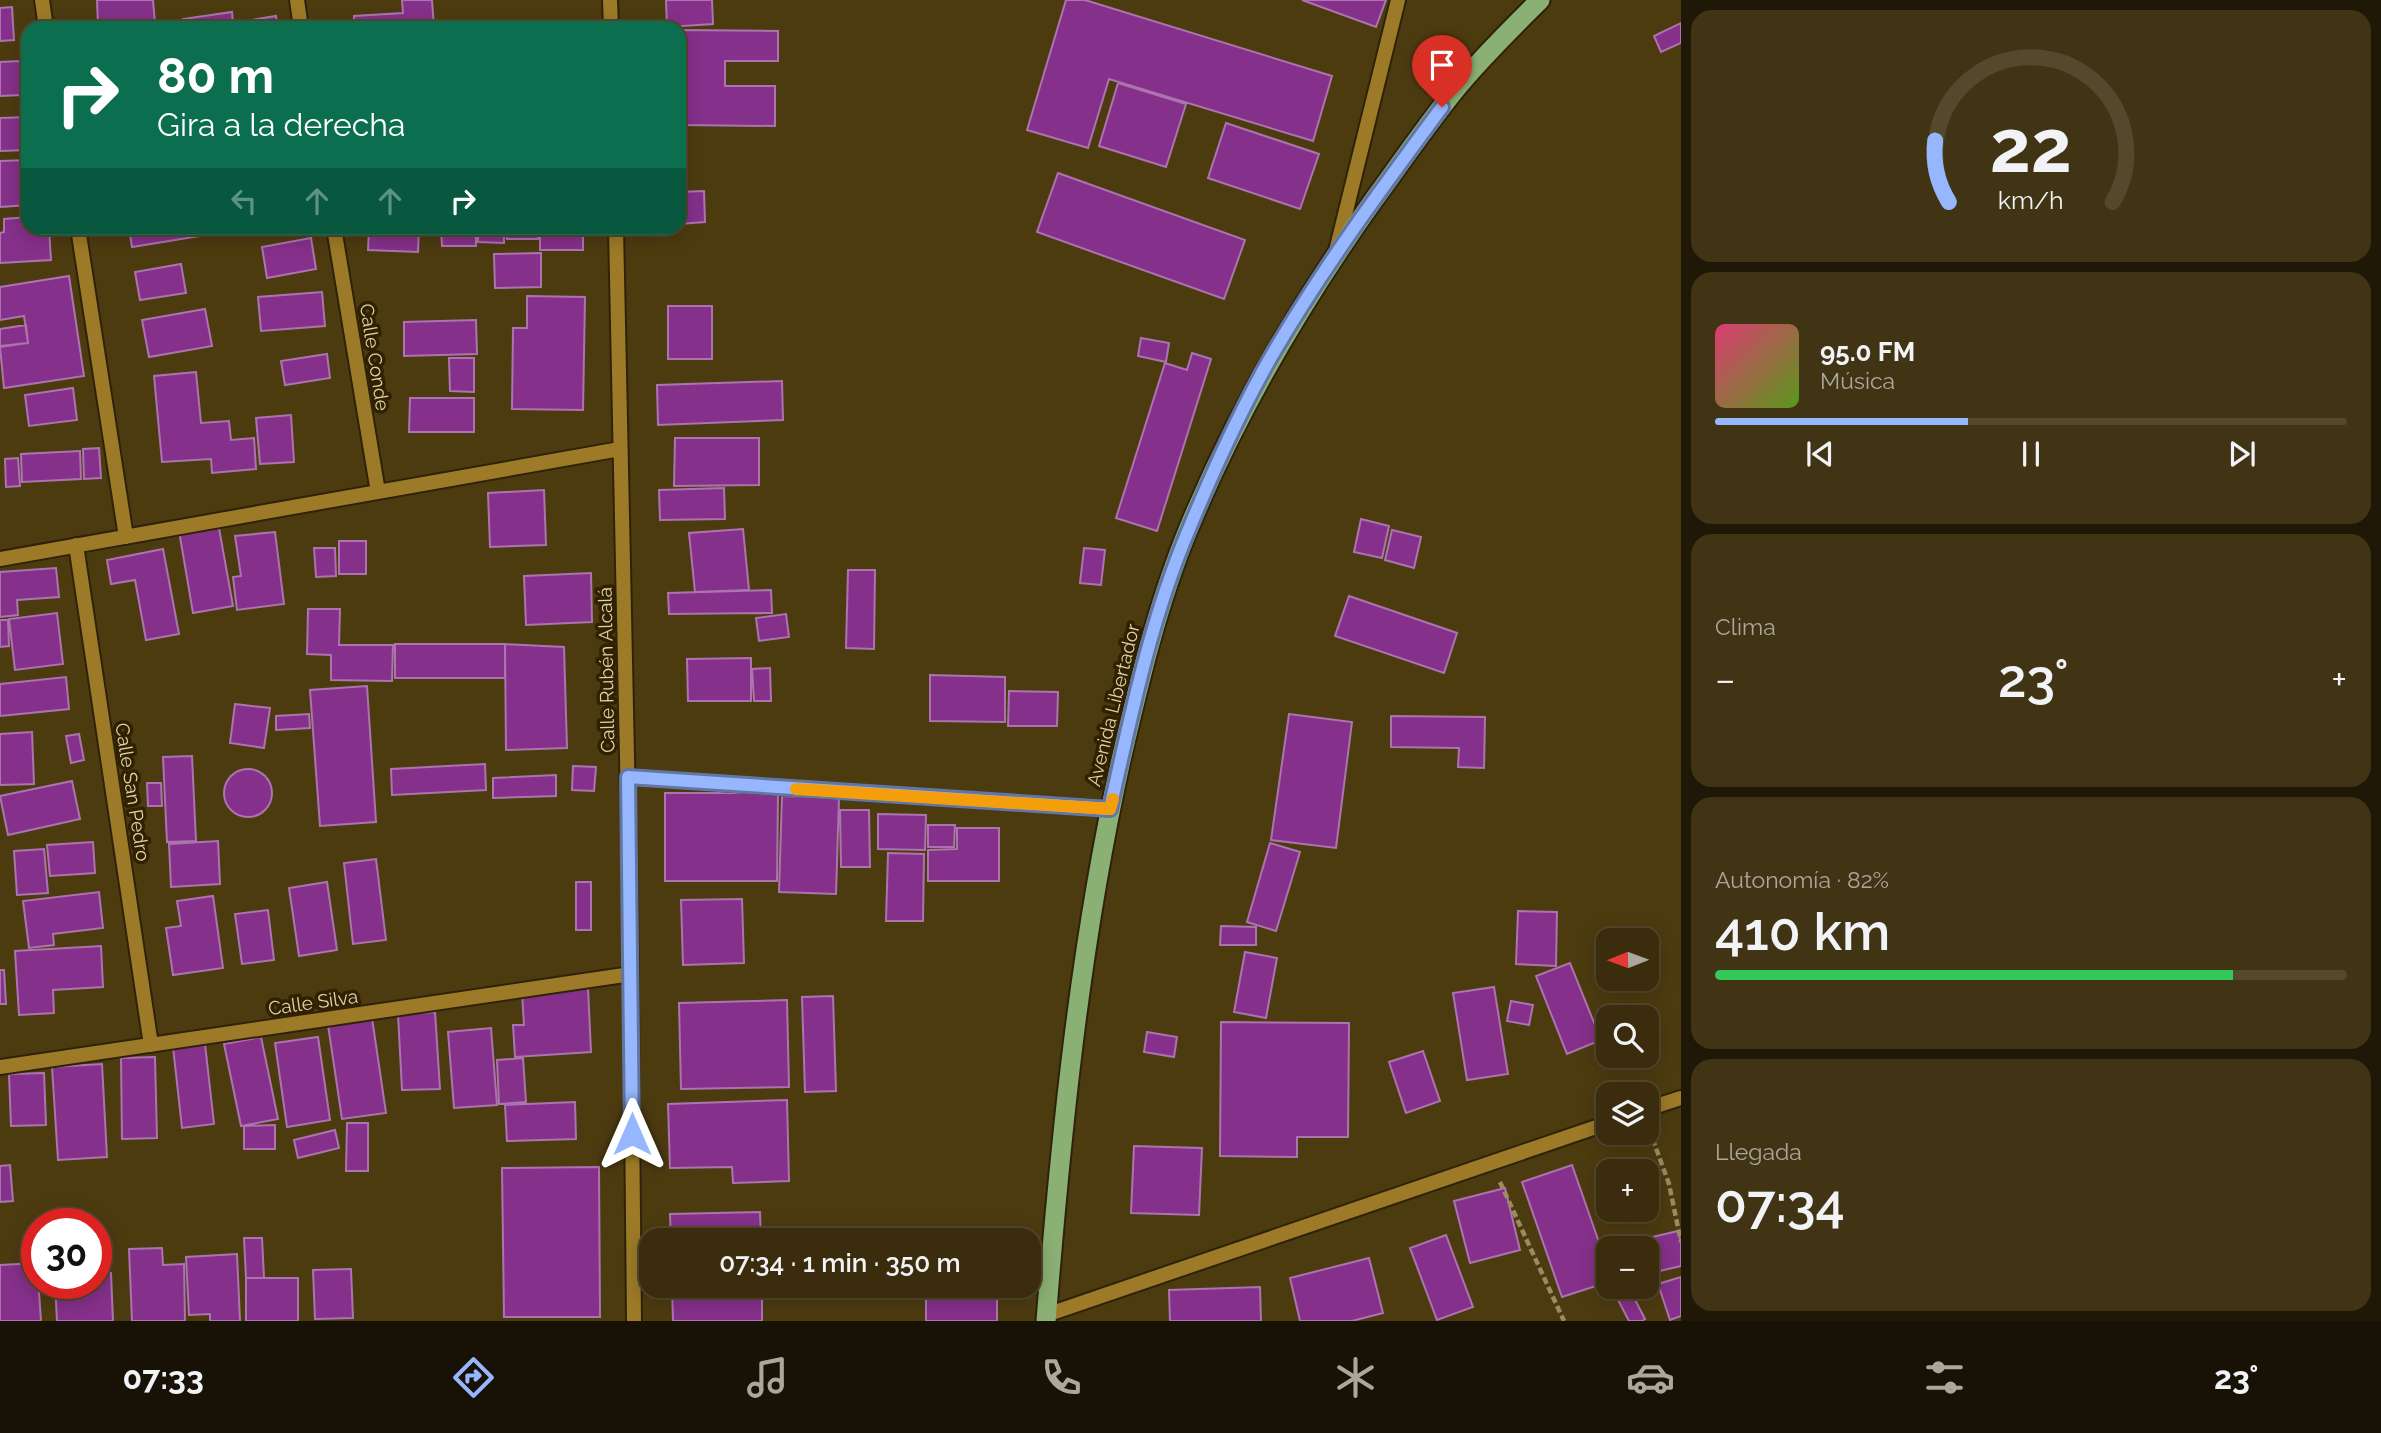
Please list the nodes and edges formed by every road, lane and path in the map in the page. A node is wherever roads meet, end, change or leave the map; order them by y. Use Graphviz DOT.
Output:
graph roads {
  1 [pos="42,0"];
  2 [pos="297,0"];
  3 [pos="610,0"];
  4 [pos="1398,0"];
  5 [pos="1540,0"];
  6 [pos="46,21"];
  7 [pos="300,21"];
  8 [pos="611,21"];
  9 [pos="79,235"];
  10 [pos="335,235"];
  11 [pos="616,235"];
  12 [pos="1335,255"];
  13 [pos="620,449"];
  14 [pos="378,492"];
  15 [pos="126,537"];
  16 [pos="76,545"];
  17 [pos="0,559"];
  18 [pos="628,777"];
  19 [pos="1110,809"];
  20 [pos="631,974"];
  21 [pos="152,1045"];
  22 [pos="0,1067"];
  23 [pos="1681,1098"];
  24 [pos="1659,1105"];
  25 [pos="1596,1126"];
  26 [pos="1655,1145"];
  27 [pos="1491,1163"];
  28 [pos="1681,1242"];
  29 [pos="1046,1318"];
  30 [pos="634,1321"];
  31 [pos="1564,1321"];
  1 -- 6 [label="street"];
  2 -- 7 [label="street"];
  3 -- 8 [label="street"];
  4 -- 12 [label="street"];
  5 -- 12 [label="highway, Avenida Libertador"];
  9 -- 15 [label="street"];
  10 -- 14 [label="street, Calle Conde"];
  11 -- 13 [label="street, Calle Rubén Alcalá"];
  12 -- 19 [label="highway, Avenida Libertador"];
  13 -- 14 [label="street"];
  13 -- 18 [label="street, Calle Rubén Alcalá"];
  14 -- 15 [label="street"];
  15 -- 16 [label="street"];
  16 -- 17 [label="street"];
  16 -- 21 [label="street, Calle San Pedro"];
  18 -- 19 [label="street"];
  18 -- 20 [label="street, Calle Rubén Alcalá"];
  19 -- 29 [label="highway, Avenida Libertador"];
  20 -- 21 [label="street, Calle Silva"];
  20 -- 30 [label="street, Calle Rubén Alcalá"];
  21 -- 22 [label="street, Calle Silva"];
  23 -- 24 [label="street"];
  25 -- 27 [label="street"];
  26 -- 28 [label="path"];
  27 -- 29 [label="street"];
  27 -- 31 [label="path"];
}
